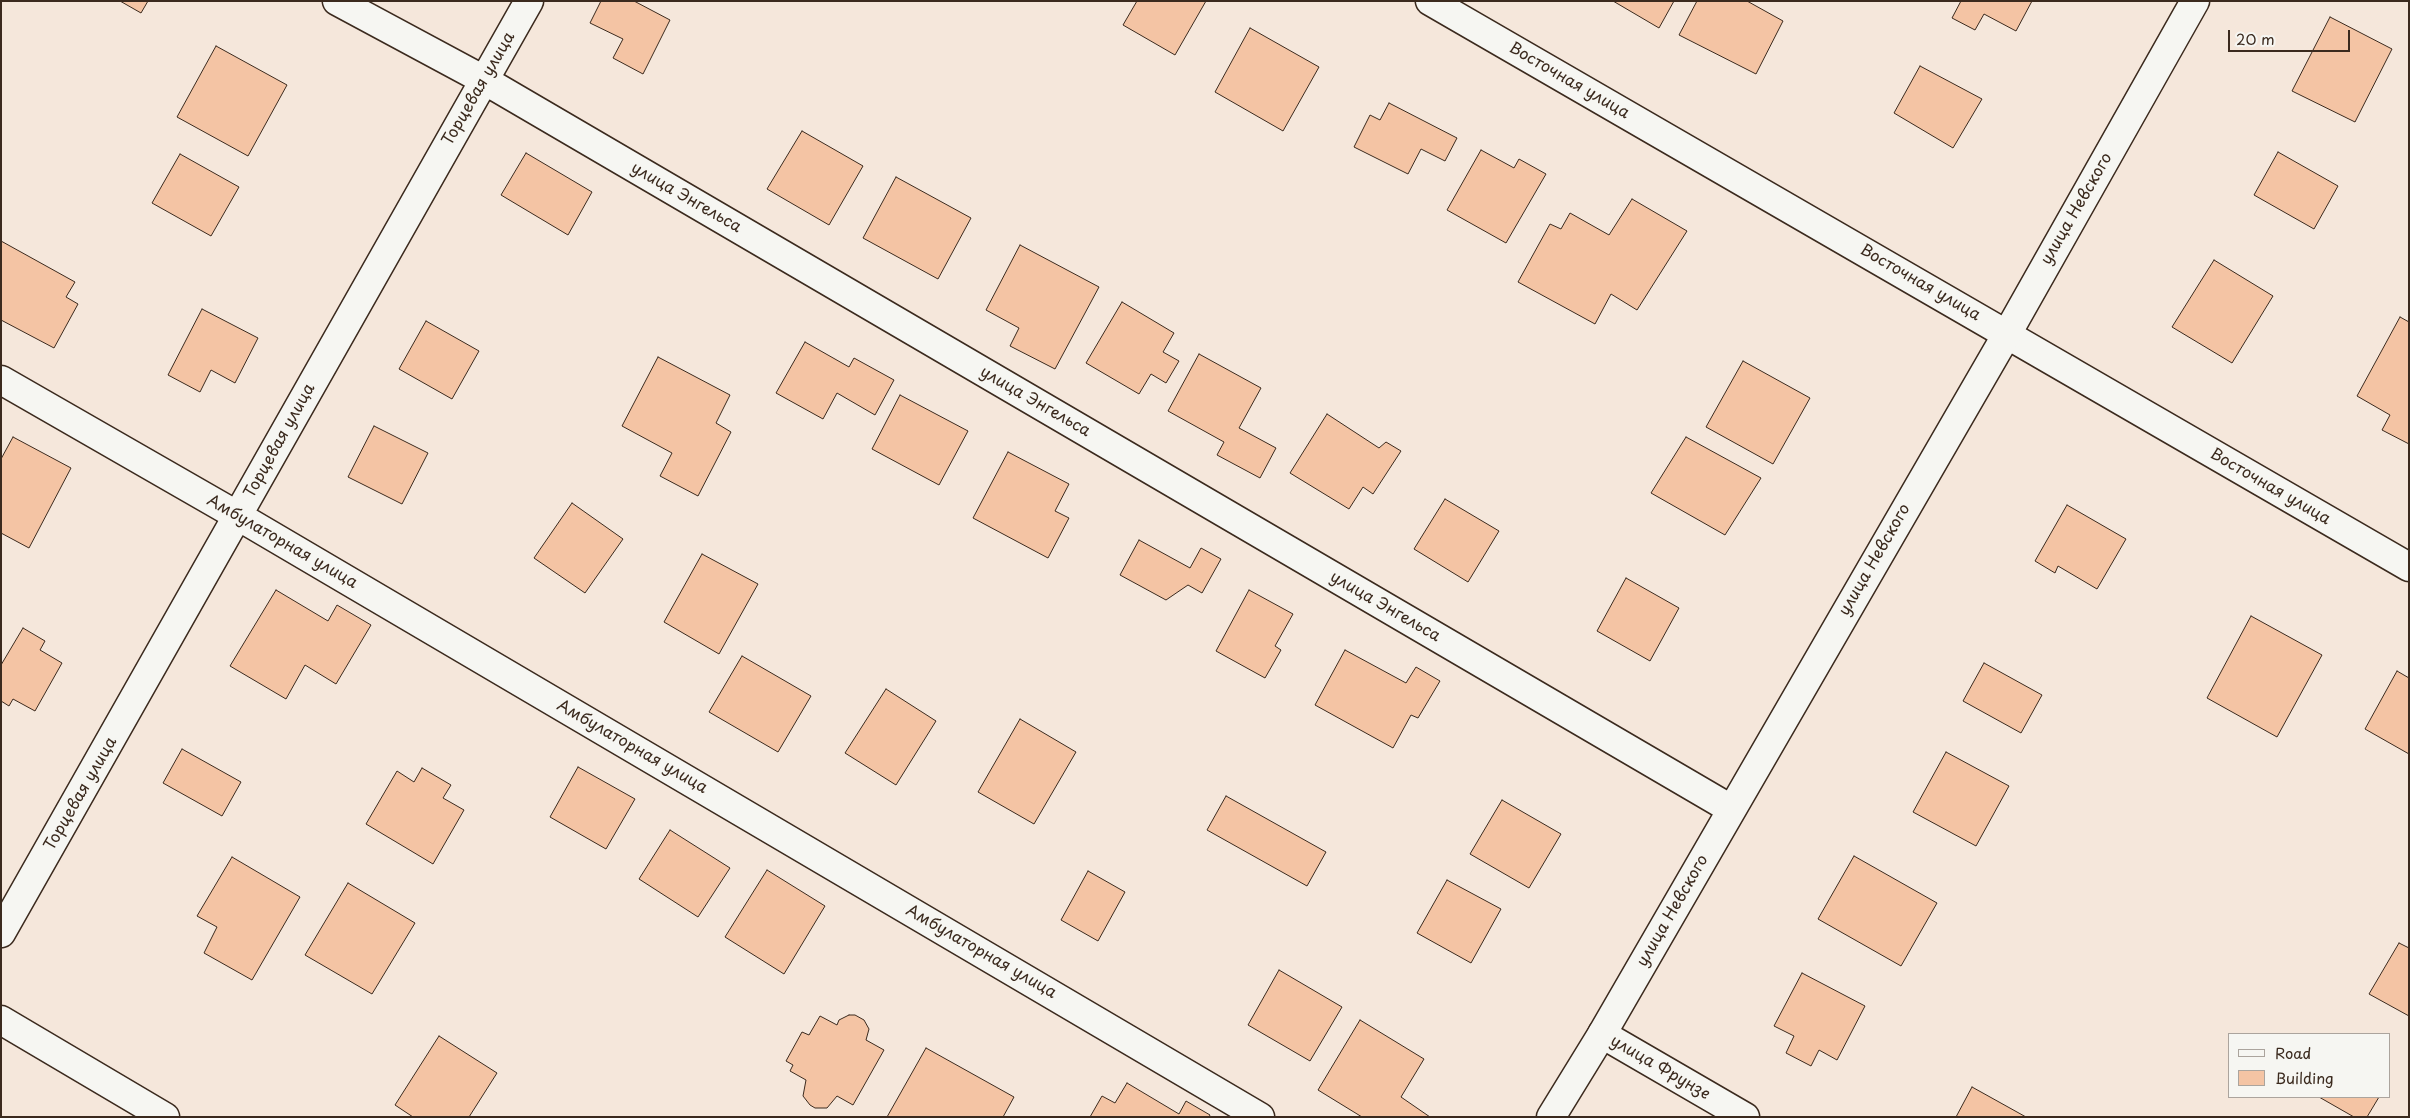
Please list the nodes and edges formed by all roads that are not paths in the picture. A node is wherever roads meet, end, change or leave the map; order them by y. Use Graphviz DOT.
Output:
graph roads {
  1 [pos="337,1"];
  2 [pos="529,1"];
  3 [pos="1430,1"];
  4 [pos="2195,1"];
  5 [pos="484,80"];
  6 [pos="2007,334"];
  7 [pos="1,380"];
  8 [pos="238,516"];
  9 [pos="2409,567"];
  10 [pos="1731,809"];
  11 [pos="1,933"];
  12 [pos="1,1020"];
  13 [pos="1602,1034"];
  14 [pos="165,1117"];
  15 [pos="1260,1117"];
  16 [pos="1551,1117"];
  17 [pos="1745,1117"];
  1 -- 5 [label="street, улица Энгельса"];
  2 -- 5 [label="street, Торцевая улица"];
  3 -- 6 [label="street, Восточная улица"];
  4 -- 6 [label="street, улица Невского"];
  5 -- 8 [label="street, Торцевая улица"];
  5 -- 10 [label="street, улица Энгельса"];
  6 -- 9 [label="street, Восточная улица"];
  6 -- 10 [label="street, улица Невского"];
  7 -- 8 [label="street, Амбулаторная улица"];
  8 -- 11 [label="street, Торцевая улица"];
  8 -- 15 [label="street, Амбулаторная улица"];
  10 -- 13 [label="street, улица Невского"];
  12 -- 14 [label="street"];
  13 -- 16 [label="street, улица Невского"];
  13 -- 17 [label="street, улица Фрунзе"];
}
